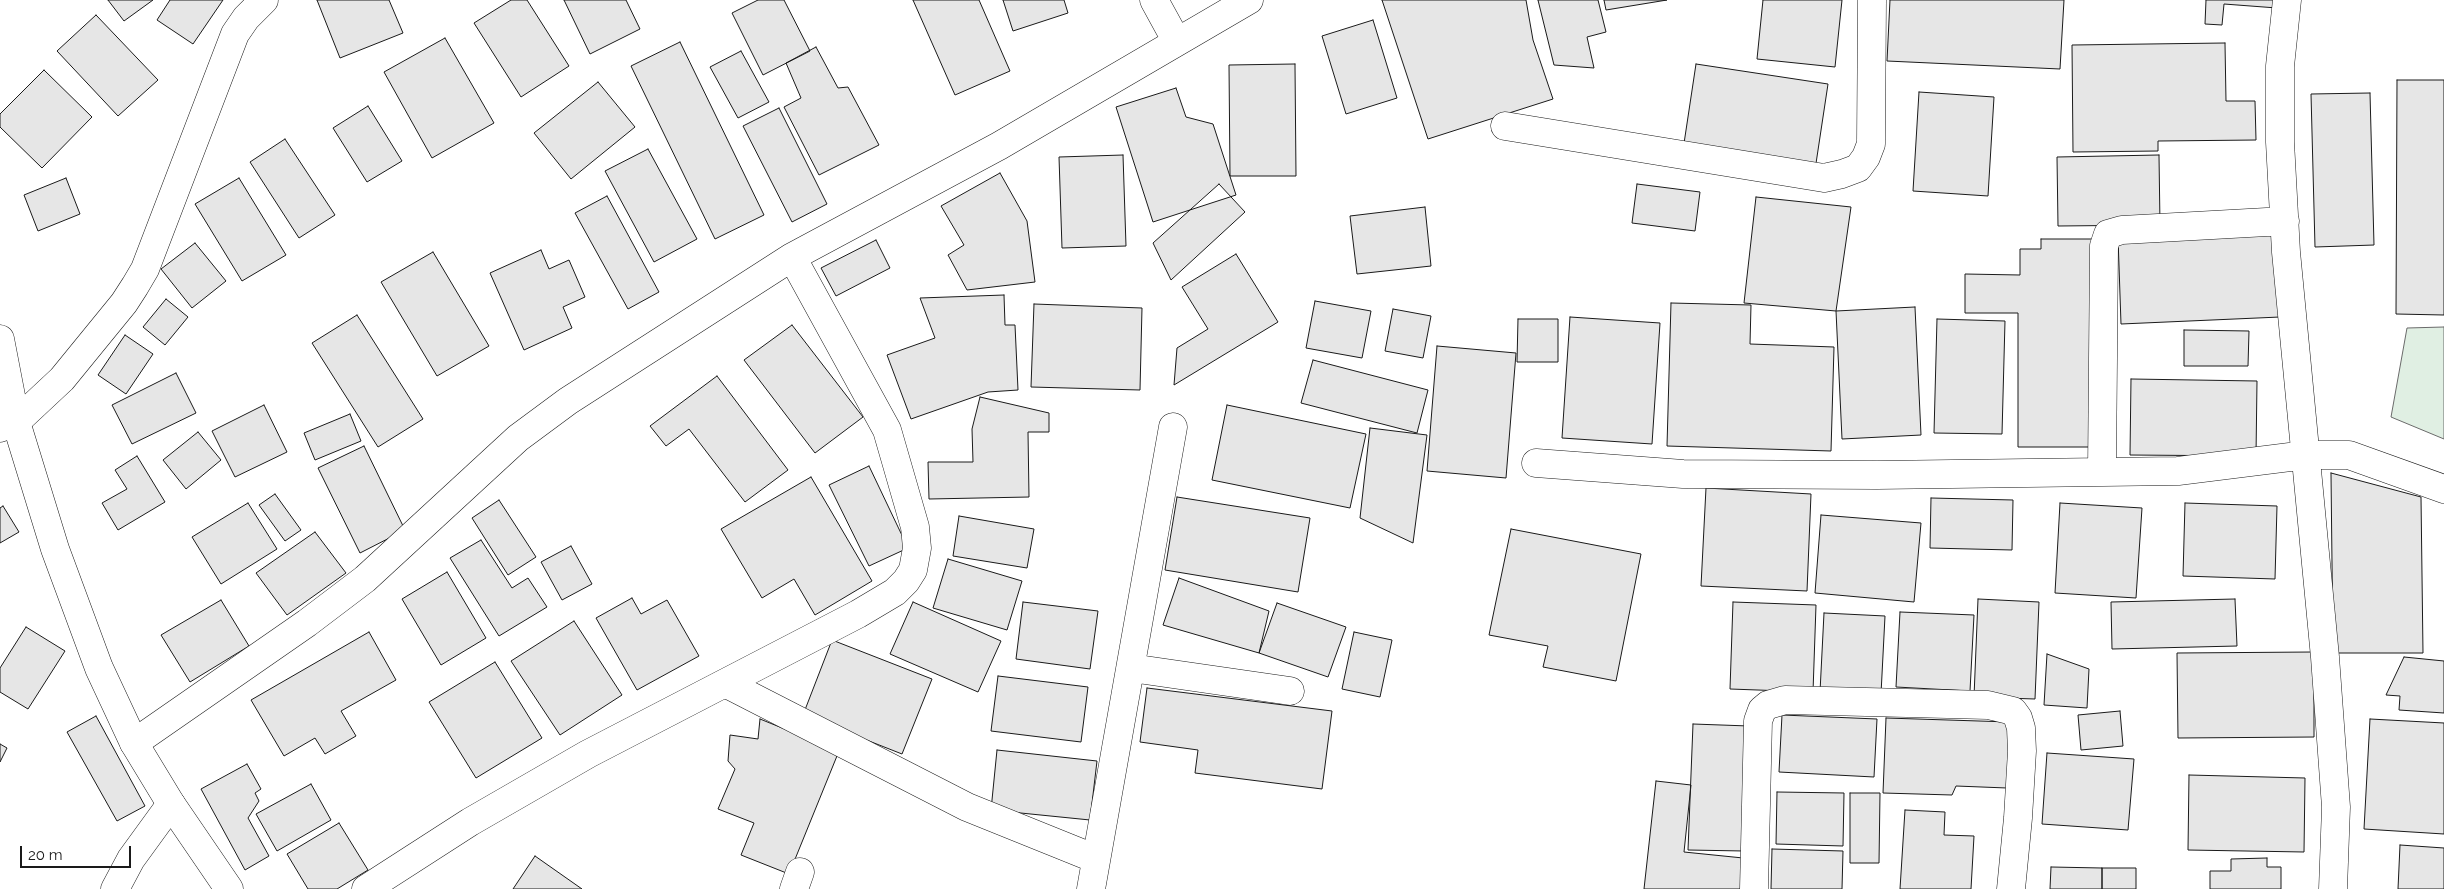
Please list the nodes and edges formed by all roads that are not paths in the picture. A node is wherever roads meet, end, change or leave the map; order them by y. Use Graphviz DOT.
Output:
graph roads {
  1 [pos="264,0"];
  2 [pos="1154,0"];
  3 [pos="1249,0"];
  4 [pos="1872,0"];
  5 [pos="2288,0"];
  6 [pos="1177,42"];
  7 [pos="1505,126"];
  8 [pos="2285,221"];
  9 [pos="792,257"];
  10 [pos="0,338"];
  11 [pos="8,425"];
  12 [pos="1173,427"];
  13 [pos="2306,455"];
  14 [pos="1536,464"];
  15 [pos="2102,471"];
  16 [pos="2444,489"];
  17 [pos="1131,668"];
  18 [pos="725,683"];
  19 [pos="1290,691"];
  20 [pos="134,743"];
  21 [pos="171,804"];
  22 [pos="1096,859"];
  23 [pos="115,889"];
  24 [pos="229,889"];
  25 [pos="366,889"];
  26 [pos="1090,889"];
  27 [pos="1754,889"];
  28 [pos="2011,889"];
  29 [pos="2333,889"];
  1 -- 11 [label="street"];
  2 -- 6 [label="street"];
  3 -- 6 [label="street"];
  4 -- 7 [label="street"];
  5 -- 8 [label="street"];
  6 -- 9 [label="street"];
  8 -- 13 [label="street"];
  8 -- 15 [label="street"];
  9 -- 18 [label="street"];
  9 -- 20 [label="street"];
  10 -- 11 [label="street"];
  11 -- 20 [label="street"];
  12 -- 17 [label="street"];
  13 -- 15 [label="street"];
  13 -- 16 [label="street"];
  13 -- 29 [label="street"];
  14 -- 15 [label="street"];
  17 -- 19 [label="street"];
  17 -- 22 [label="street"];
  18 -- 22 [label="street"];
  18 -- 25 [label="street"];
  20 -- 21 [label="street"];
  21 -- 23 [label="street"];
  21 -- 24 [label="street"];
  22 -- 26 [label="street"];
  27 -- 28 [label="street"];
}
